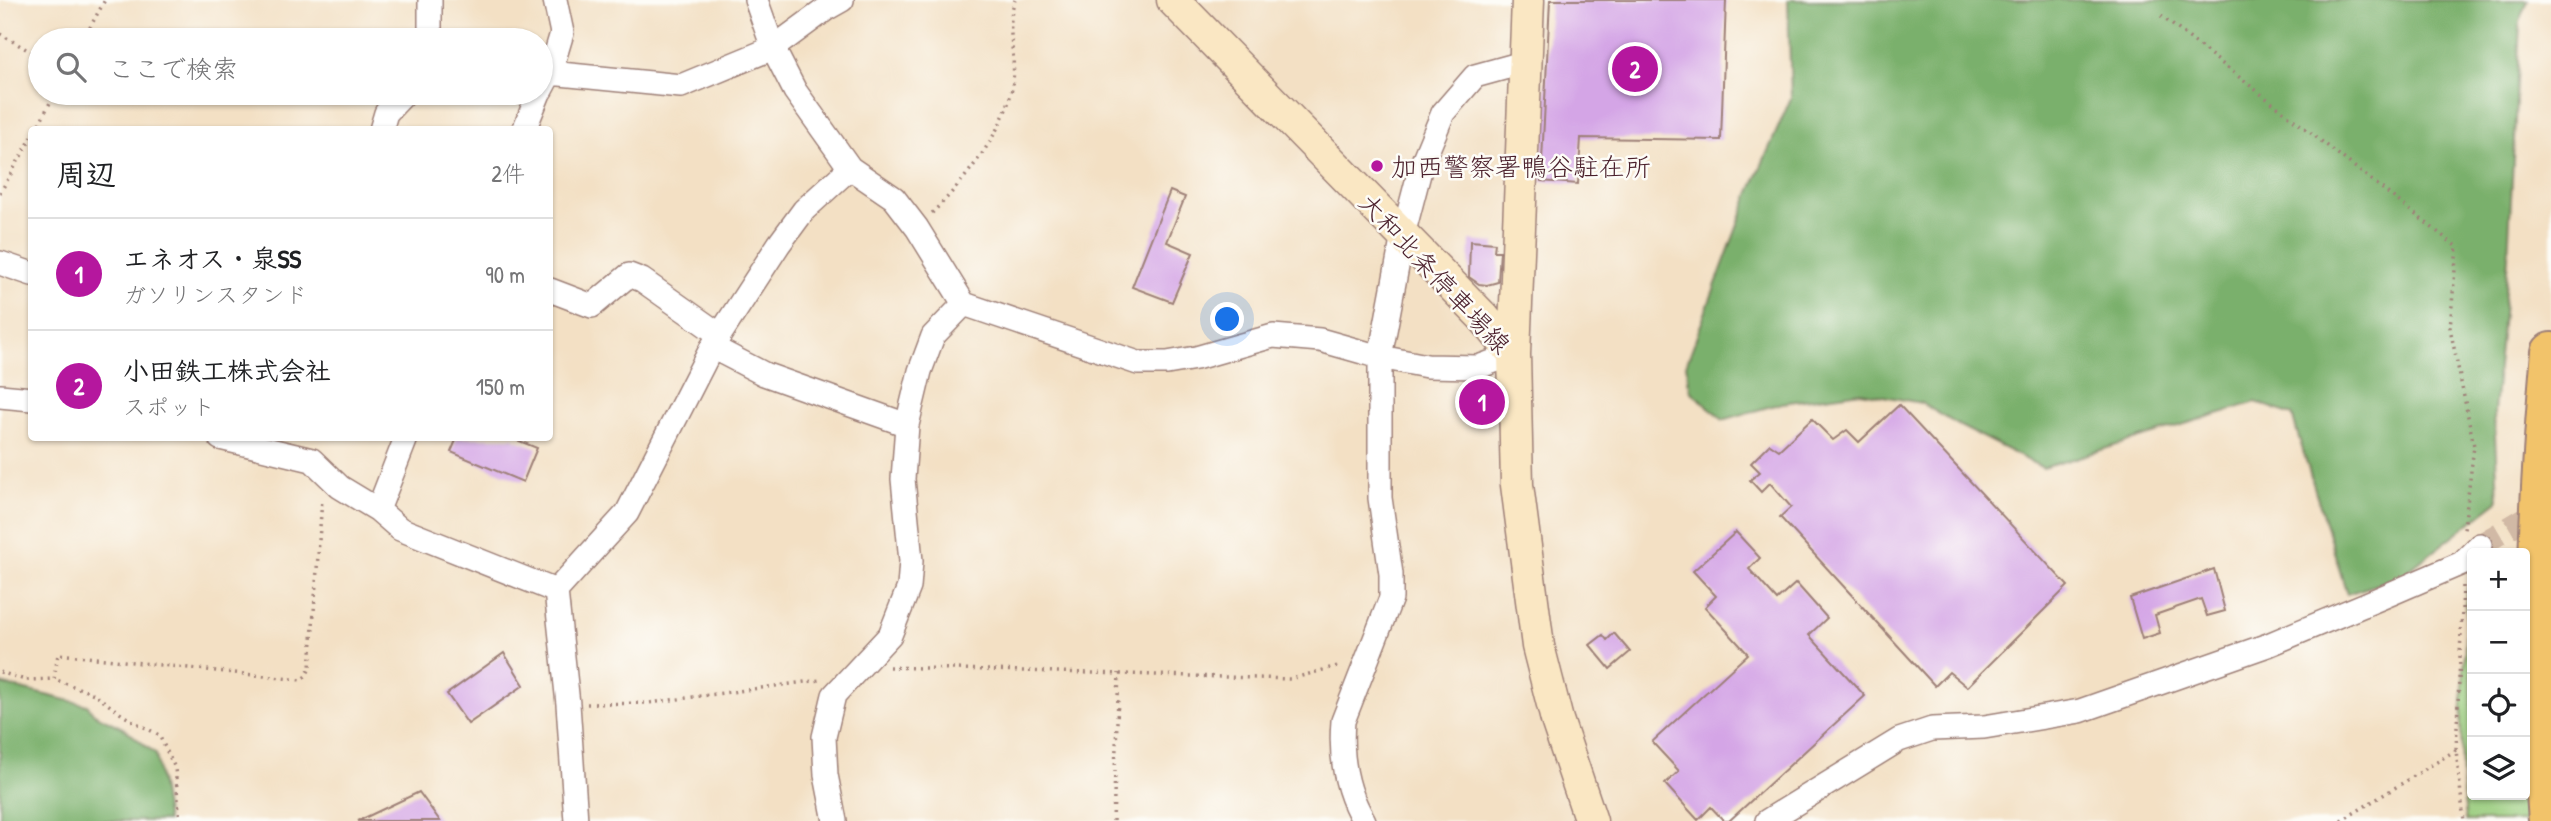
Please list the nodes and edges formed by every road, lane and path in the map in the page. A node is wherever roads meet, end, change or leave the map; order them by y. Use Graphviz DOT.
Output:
graph roads {
  1 [pos="104,0"];
  2 [pos="430,0"];
  3 [pos="555,0"];
  4 [pos="756,0"];
  5 [pos="842,0"];
  6 [pos="1015,0"];
  7 [pos="1173,0"];
  8 [pos="1528,0"];
  9 [pos="2161,16"];
  10 [pos="89,28"];
  11 [pos="430,28"];
  12 [pos="0,34"];
  13 [pos="773,48"];
  14 [pos="28,50"];
  15 [pos="553,58"];
  16 [pos="1526,62"];
  17 [pos="553,86"];
  18 [pos="49,105"];
  19 [pos="394,105"];
  20 [pos="535,105"];
  21 [pos="38,126"];
  22 [pos="382,126"];
  23 [pos="526,126"];
  24 [pos="28,144"];
  25 [pos="850,168"];
  26 [pos="0,193"];
  27 [pos="917,229"];
  28 [pos="1403,234"];
  29 [pos="0,263"];
  30 [pos="28,273"];
  31 [pos="553,291"];
  32 [pos="964,304"];
  33 [pos="716,341"];
  34 [pos="2551,352"];
  35 [pos="1514,355"];
  36 [pos="1380,356"];
  37 [pos="0,396"];
  38 [pos="28,399"];
  39 [pos="907,425"];
  40 [pos="236,441"];
  41 [pos="405,441"];
  42 [pos="318,456"];
  43 [pos="378,510"];
  44 [pos="2480,545"];
  45 [pos="2462,563"];
  46 [pos="556,591"];
  47 [pos="1368,658"];
  48 [pos="0,672"];
  49 [pos="1119,673"];
  50 [pos="850,675"];
  51 [pos="54,680"];
  52 [pos="568,704"];
  53 [pos="2456,750"];
  54 [pos="180,821"];
  55 [pos="576,821"];
  56 [pos="835,821"];
  57 [pos="1113,821"];
  58 [pos="1364,821"];
  59 [pos="1591,821"];
  60 [pos="1767,821"];
  61 [pos="2341,821"];
  62 [pos="2464,821"];
  63 [pos="2548,821"];
  1 -- 10 [label="path"];
  2 -- 11 [label="street"];
  3 -- 15 [label="street"];
  4 -- 13 [label="street"];
  5 -- 13 [label="street"];
  6 -- 27 [label="path"];
  7 -- 28 [label="main road, 大和北条停車場線"];
  8 -- 16 [label="main road"];
  9 -- 45 [label="path"];
  12 -- 14 [label="path"];
  13 -- 17 [label="street"];
  13 -- 25 [label="street"];
  16 -- 28 [label="street"];
  16 -- 35 [label="main road"];
  18 -- 21 [label="path"];
  19 -- 22 [label="street"];
  20 -- 23 [label="street"];
  24 -- 26 [label="path"];
  25 -- 27 [label="street"];
  25 -- 33 [label="street"];
  27 -- 32 [label="street"];
  28 -- 35 [label="main road, 大和北条停車場線"];
  28 -- 36 [label="street"];
  29 -- 30 [label="street"];
  31 -- 33 [label="street"];
  32 -- 36 [label="street"];
  32 -- 39 [label="street"];
  33 -- 39 [label="street"];
  33 -- 46 [label="street"];
  34 -- 63 [label="highway"];
  35 -- 36 [label="street"];
  35 -- 59 [label="main road, 大和北条停車場線"];
  36 -- 47 [label="street"];
  37 -- 38 [label="street"];
  39 -- 50 [label="street"];
  40 -- 42 [label="street"];
  41 -- 43 [label="street"];
  42 -- 43 [label="street"];
  42 -- 51 [label="path"];
  43 -- 46 [label="street"];
  44 -- 45 [label="street"];
  45 -- 53 [label="path"];
  45 -- 60 [label="street"];
  46 -- 52 [label="street"];
  47 -- 49 [label="path"];
  47 -- 58 [label="street"];
  48 -- 51 [label="path"];
  49 -- 50 [label="path"];
  49 -- 57 [label="path"];
  50 -- 52 [label="path"];
  50 -- 56 [label="street"];
  51 -- 54 [label="path"];
  52 -- 55 [label="street"];
  53 -- 61 [label="path"];
  53 -- 62 [label="path"];
}
